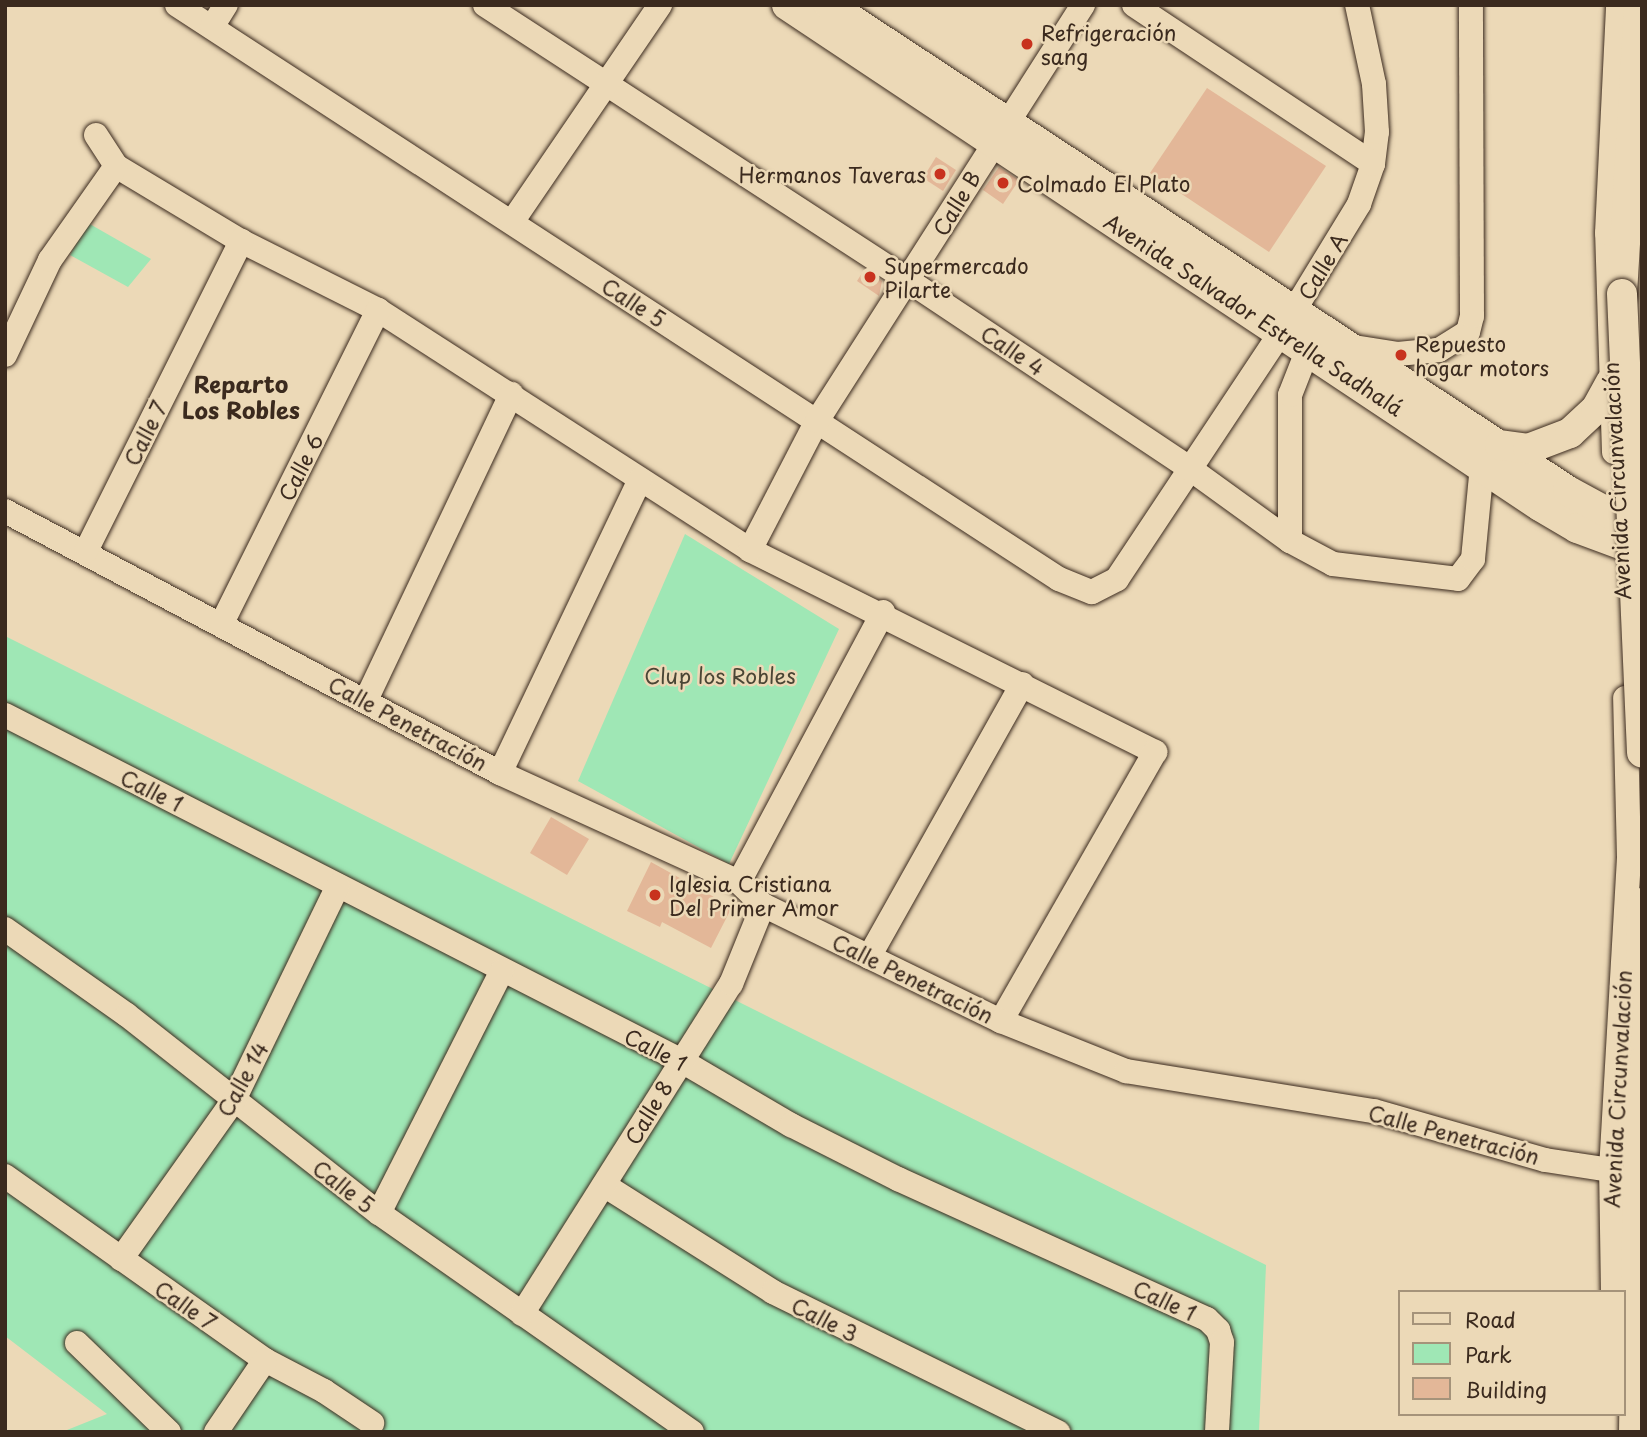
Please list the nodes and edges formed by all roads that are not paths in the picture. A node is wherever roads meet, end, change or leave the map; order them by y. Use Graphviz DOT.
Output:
graph roads {
  1 [pos="177,5"];
  2 [pos="226,5"];
  3 [pos="485,5"];
  4 [pos="660,5"];
  5 [pos="787,5"];
  6 [pos="829,5"];
  7 [pos="1083,5"];
  8 [pos="1134,5"];
  9 [pos="1357,5"];
  10 [pos="1471,5"];
  11 [pos="1618,5"];
  12 [pos="1639,5"];
  13 [pos="212,27"];
  14 [pos="606,86"];
  15 [pos="999,133"];
  16 [pos="96,135"];
  17 [pos="1373,164"];
  18 [pos="116,166"];
  19 [pos="512,222"];
  20 [pos="241,241"];
  21 [pos="909,281"];
  22 [pos="378,310"];
  23 [pos="1288,322"];
  24 [pos="1347,345"];
  25 [pos="1308,349"];
  26 [pos="5,355"];
  27 [pos="1611,382"];
  28 [pos="511,394"];
  29 [pos="817,421"];
  30 [pos="1490,455"];
  31 [pos="1189,468"];
  32 [pos="640,480"];
  33 [pos="5,511"];
  34 [pos="1630,535"];
  35 [pos="1290,541"];
  36 [pos="750,550"];
  37 [pos="86,551"];
  38 [pos="1093,592"];
  39 [pos="883,612"];
  40 [pos="222,622"];
  41 [pos="1022,684"];
  42 [pos="366,700"];
  43 [pos="7,721"];
  44 [pos="1642,753"];
  45 [pos="500,773"];
  46 [pos="739,883"];
  47 [pos="338,886"];
  48 [pos="1642,902"];
  49 [pos="763,905"];
  50 [pos="5,929"];
  51 [pos="869,957"];
  52 [pos="502,971"];
  53 [pos="1001,1021"];
  54 [pos="680,1060"];
  55 [pos="234,1100"];
  56 [pos="1611,1170"];
  57 [pos="5,1176"];
  58 [pos="604,1185"];
  59 [pos="379,1213"];
  60 [pos="121,1259"];
  61 [pos="1613,1290"];
  62 [pos="522,1314"];
  63 [pos="77,1343"];
  64 [pos="265,1360"];
  65 [pos="1626,1380"];
  66 [pos="1635,1418"];
  67 [pos="372,1423"];
  68 [pos="1016,1423"];
  69 [pos="169,1432"];
  70 [pos="216,1432"];
  71 [pos="692,1432"];
  72 [pos="1058,1432"];
  73 [pos="1217,1432"];
  1 -- 13 [label="street, Calle 5"];
  2 -- 13 [label="street"];
  3 -- 14 [label="street, Calle 4"];
  4 -- 14 [label="street"];
  5 -- 15 [label="main road, Avenida Salvador Estrella Sadhalá"];
  6 -- 15 [label="main road, Avenida Salvador Estrella Sadhalá"];
  7 -- 15 [label="street, Calle B"];
  8 -- 17 [label="street"];
  9 -- 17 [label="street, Calle A"];
  10 -- 24 [label="street"];
  11 -- 27 [label="street, Avenida Circunvalación"];
  12 -- 44 [label="main road, Avenida Circunvalación, bridge"];
  13 -- 19 [label="street, Calle 5"];
  14 -- 19 [label="street"];
  14 -- 21 [label="street, Calle 4"];
  15 -- 21 [label="street, Calle B"];
  15 -- 23 [label="main road, Avenida Salvador Estrella Sadhalá"];
  16 -- 18 [label="street"];
  17 -- 23 [label="street, Calle A"];
  18 -- 20 [label="street"];
  18 -- 26 [label="street"];
  19 -- 29 [label="street, Calle 5"];
  20 -- 22 [label="street"];
  20 -- 37 [label="street, Calle 7"];
  21 -- 29 [label="street, Calle B"];
  21 -- 31 [label="street, Calle 4"];
  22 -- 28 [label="street"];
  22 -- 40 [label="street, Calle 6"];
  23 -- 24 [label="main road, Avenida Salvador Estrella Sadhalá"];
  23 -- 25 [label="main road, Avenida Salvador Estrella Sadhalá"];
  23 -- 31 [label="street, Calle A"];
  24 -- 30 [label="main road, Avenida Salvador Estrella Sadhalá"];
  25 -- 30 [label="main road, Avenida Salvador Estrella Sadhalá"];
  25 -- 35 [label="street"];
  27 -- 30 [label="main road"];
  27 -- 34 [label="street, Avenida Circunvalación"];
  28 -- 32 [label="street"];
  28 -- 42 [label="street"];
  29 -- 36 [label="street, Calle B"];
  29 -- 38 [label="street, Calle 5"];
  30 -- 34 [label="main road, Avenida Salvador Estrella Sadhalá"];
  30 -- 35 [label="street, Calle 4"];
  31 -- 35 [label="street, Calle 4"];
  31 -- 38 [label="street, Calle A"];
  32 -- 36 [label="street"];
  32 -- 45 [label="street"];
  33 -- 37 [label="street, Calle Penetración"];
  34 -- 56 [label="street, Avenida Circunvalación"];
  36 -- 39 [label="street"];
  37 -- 40 [label="street, Calle Penetración"];
  39 -- 41 [label="street"];
  39 -- 46 [label="street"];
  40 -- 42 [label="street, Calle Penetración"];
  41 -- 51 [label="street"];
  41 -- 53 [label="street"];
  42 -- 45 [label="street, Calle Penetración"];
  43 -- 47 [label="street, Calle 1"];
  45 -- 46 [label="street, Calle Penetración"];
  46 -- 49 [label="street, Calle Penetración"];
  47 -- 52 [label="street, Calle 1"];
  47 -- 55 [label="street, Calle 14"];
  48 -- 66 [label="main road, Avenida Circunvalación"];
  49 -- 51 [label="street, Calle Penetración"];
  49 -- 54 [label="street, Calle 8"];
  50 -- 55 [label="street, Calle 5"];
  51 -- 53 [label="street, Calle Penetración"];
  52 -- 54 [label="street, Calle 1"];
  52 -- 59 [label="street"];
  53 -- 56 [label="street, Calle Penetración"];
  54 -- 58 [label="street, Calle 8"];
  54 -- 73 [label="street, Calle 1"];
  55 -- 59 [label="street, Calle 5"];
  55 -- 60 [label="street, Calle 14"];
  56 -- 61 [label="street, Avenida Circunvalación"];
  57 -- 60 [label="street, Calle 7"];
  58 -- 62 [label="street, Calle 8"];
  58 -- 68 [label="street, Calle 3"];
  59 -- 62 [label="street, Calle 5"];
  60 -- 64 [label="street, Calle 7"];
  62 -- 71 [label="street, Calle 5"];
  63 -- 69 [label="street"];
  64 -- 67 [label="street, Calle 7"];
  64 -- 70 [label="street"];
  65 -- 66 [label="street, Avenida Circunvalación"];
  68 -- 72 [label="street, Calle 3"];
}
